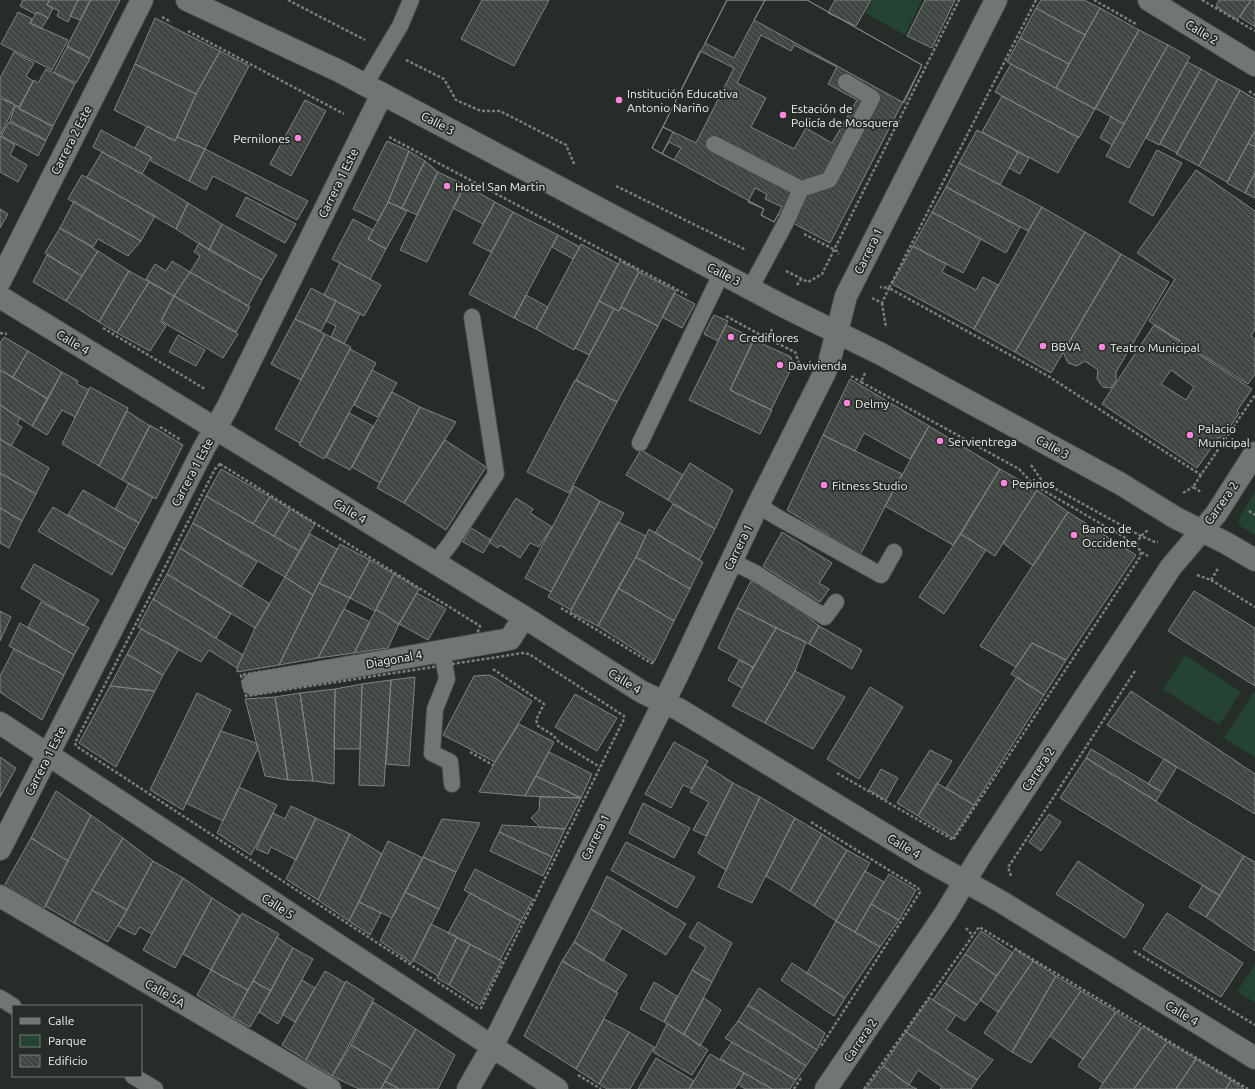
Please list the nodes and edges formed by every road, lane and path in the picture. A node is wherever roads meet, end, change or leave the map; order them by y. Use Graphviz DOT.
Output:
graph roads {
  1 [pos="142,0"];
  2 [pos="188,0"];
  3 [pos="288,0"];
  4 [pos="411,0"];
  5 [pos="959,0"];
  6 [pos="996,0"];
  7 [pos="1036,0"];
  8 [pos="1149,0"];
  9 [pos="1202,0"];
  10 [pos="157,16"];
  11 [pos="174,23"];
  12 [pos="181,27"];
  13 [pos="1255,32"];
  14 [pos="387,50"];
  15 [pos="1255,65"];
  16 [pos="846,82"];
  17 [pos="373,90"];
  18 [pos="347,117"];
  19 [pos="384,137"];
  20 [pos="714,144"];
  21 [pos="581,169"];
  22 [pos="610,183"];
  23 [pos="801,189"];
  24 [pos="800,231"];
  25 [pos="834,249"];
  26 [pos="764,260"];
  27 [pos="722,272"];
  28 [pos="822,274"];
  29 [pos="826,276"];
  30 [pos="801,279"];
  31 [pos="0,281"];
  32 [pos="750,287"];
  33 [pos="850,288"];
  34 [pos="889,288"];
  35 [pos="0,297"];
  36 [pos="880,302"];
  37 [pos="706,305"];
  38 [pos="784,306"];
  39 [pos="472,317"];
  40 [pos="103,327"];
  41 [pos="837,332"];
  42 [pos="768,339"];
  43 [pos="831,356"];
  44 [pos="796,370"];
  45 [pos="872,377"];
  46 [pos="847,378"];
  47 [pos="861,382"];
  48 [pos="205,389"];
  49 [pos="1255,395"];
  50 [pos="215,429"];
  51 [pos="640,443"];
  52 [pos="971,443"];
  53 [pos="1255,453"];
  54 [pos="1025,461"];
  55 [pos="1204,470"];
  56 [pos="1210,474"];
  57 [pos="1193,487"];
  58 [pos="758,505"];
  59 [pos="1165,511"];
  60 [pos="1251,512"];
  61 [pos="1255,515"];
  62 [pos="1201,531"];
  63 [pos="1142,536"];
  64 [pos="1162,540"];
  65 [pos="894,552"];
  66 [pos="1141,552"];
  67 [pos="1255,560"];
  68 [pos="731,561"];
  69 [pos="435,562"];
  70 [pos="1199,577"];
  71 [pos="1196,580"];
  72 [pos="1211,580"];
  73 [pos="836,602"];
  74 [pos="554,604"];
  75 [pos="1255,607"];
  76 [pos="524,617"];
  77 [pos="443,658"];
  78 [pos="659,659"];
  79 [pos="491,668"];
  80 [pos="1136,670"];
  81 [pos="252,684"];
  82 [pos="663,703"];
  83 [pos="0,723"];
  84 [pos="467,750"];
  85 [pos="49,755"];
  86 [pos="493,765"];
  87 [pos="600,767"];
  88 [pos="832,770"];
  89 [pos="452,784"];
  90 [pos="804,818"];
  91 [pos="0,849"];
  92 [pos="1016,879"];
  93 [pos="965,882"];
  94 [pos="0,896"];
  95 [pos="1129,948"];
  96 [pos="0,998"];
  97 [pos="12,1005"];
  98 [pos="1255,1025"];
  99 [pos="492,1047"];
  100 [pos="820,1049"];
  101 [pos="1255,1058"];
  102 [pos="575,1072"];
  103 [pos="803,1076"];
  104 [pos="135,1077"];
  105 [pos="155,1089"];
  106 [pos="330,1089"];
  107 [pos="468,1089"];
  108 [pos="557,1089"];
  109 [pos="600,1089"];
  110 [pos="794,1089"];
  111 [pos="826,1089"];
  112 [pos="864,1089"];
  113 [pos="1248,1089"];
  1 -- 31 [label="street, Carrera 2 Este"];
  2 -- 17 [label="street, Calle 3"];
  3 -- 14 [label="path"];
  4 -- 14 [label="lane"];
  5 -- 25 [label="path"];
  6 -- 33 [label="street, Carrera 1"];
  7 -- 34 [label="path"];
  8 -- 15 [label="street, Calle 2"];
  9 -- 13 [label="path"];
  10 -- 11 [label="path"];
  12 -- 18 [label="path"];
  14 -- 17 [label="lane"];
  14 -- 21 [label="path"];
  16 -- 23 [label="lane"];
  17 -- 27 [label="street, Calle 3"];
  17 -- 50 [label="street, Carrera 1 Este"];
  19 -- 37 [label="path"];
  20 -- 23 [label="lane"];
  22 -- 26 [label="path"];
  23 -- 26 [label="lane"];
  24 -- 25 [label="path"];
  25 -- 28 [label="path"];
  25 -- 33 [label="path"];
  26 -- 30 [label="path"];
  26 -- 32 [label="lane"];
  27 -- 32 [label="street, Calle 3"];
  27 -- 37 [label="lane"];
  28 -- 29 [label="path"];
  28 -- 30 [label="path"];
  30 -- 38 [label="path"];
  32 -- 38 [label="street, Calle 3"];
  33 -- 41 [label="street, Carrera 1"];
  34 -- 36 [label="path"];
  34 -- 55 [label="path"];
  35 -- 50 [label="street, Calle 4"];
  37 -- 42 [label="path"];
  37 -- 51 [label="lane"];
  38 -- 41 [label="street, Calle 3"];
  38 -- 42 [label="path"];
  39 -- 69 [label="lane"];
  40 -- 48 [label="path"];
  41 -- 43 [label="street, Carrera 1"];
  41 -- 59 [label="street, Calle 3"];
  42 -- 44 [label="path"];
  43 -- 45 [label="path"];
  43 -- 58 [label="street, Carrera 1"];
  46 -- 47 [label="path"];
  49 -- 55 [label="path"];
  50 -- 69 [label="street, Calle 4"];
  50 -- 85 [label="street, Carrera 1 Este"];
  52 -- 63 [label="path"];
  53 -- 62 [label="street, Carrera 2"];
  54 -- 63 [label="path"];
  55 -- 56 [label="path"];
  57 -- 59 [label="path"];
  58 -- 65 [label="lane"];
  58 -- 68 [label="street, Carrera 1"];
  59 -- 62 [label="street, Calle 3"];
  59 -- 63 [label="path"];
  60 -- 61 [label="path"];
  62 -- 67 [label="street, Calle 3"];
  62 -- 93 [label="street, Carrera 2"];
  63 -- 64 [label="path"];
  66 -- 88 [label="path"];
  68 -- 73 [label="lane"];
  68 -- 82 [label="street, Carrera 1"];
  69 -- 76 [label="street, Calle 4"];
  70 -- 71 [label="path"];
  72 -- 75 [label="path"];
  74 -- 78 [label="path"];
  76 -- 77 [label="street, Diagonal 4"];
  76 -- 82 [label="street, Calle 4"];
  77 -- 81 [label="street, Diagonal 4"];
  77 -- 87 [label="path"];
  77 -- 87 [label="path"];
  77 -- 89 [label="lane"];
  79 -- 87 [label="path"];
  80 -- 92 [label="path"];
  82 -- 93 [label="street, Calle 4"];
  82 -- 99 [label="street, Carrera 1"];
  83 -- 85 [label="street, Calle 5"];
  84 -- 86 [label="path"];
  85 -- 91 [label="street, Carrera 1 Este"];
  85 -- 99 [label="street, Calle 5"];
  90 -- 100 [label="path"];
  93 -- 101 [label="street, Calle 4"];
  93 -- 111 [label="street, Carrera 2"];
  94 -- 106 [label="street, Calle 5A"];
  95 -- 98 [label="path"];
  96 -- 97 [label="lane"];
  99 -- 107 [label="street, Carrera 1"];
  99 -- 108 [label="street, Calle 5"];
  102 -- 109 [label="path"];
  103 -- 110 [label="path"];
  104 -- 105 [label="lane"];
  112 -- 113 [label="path"];
}
